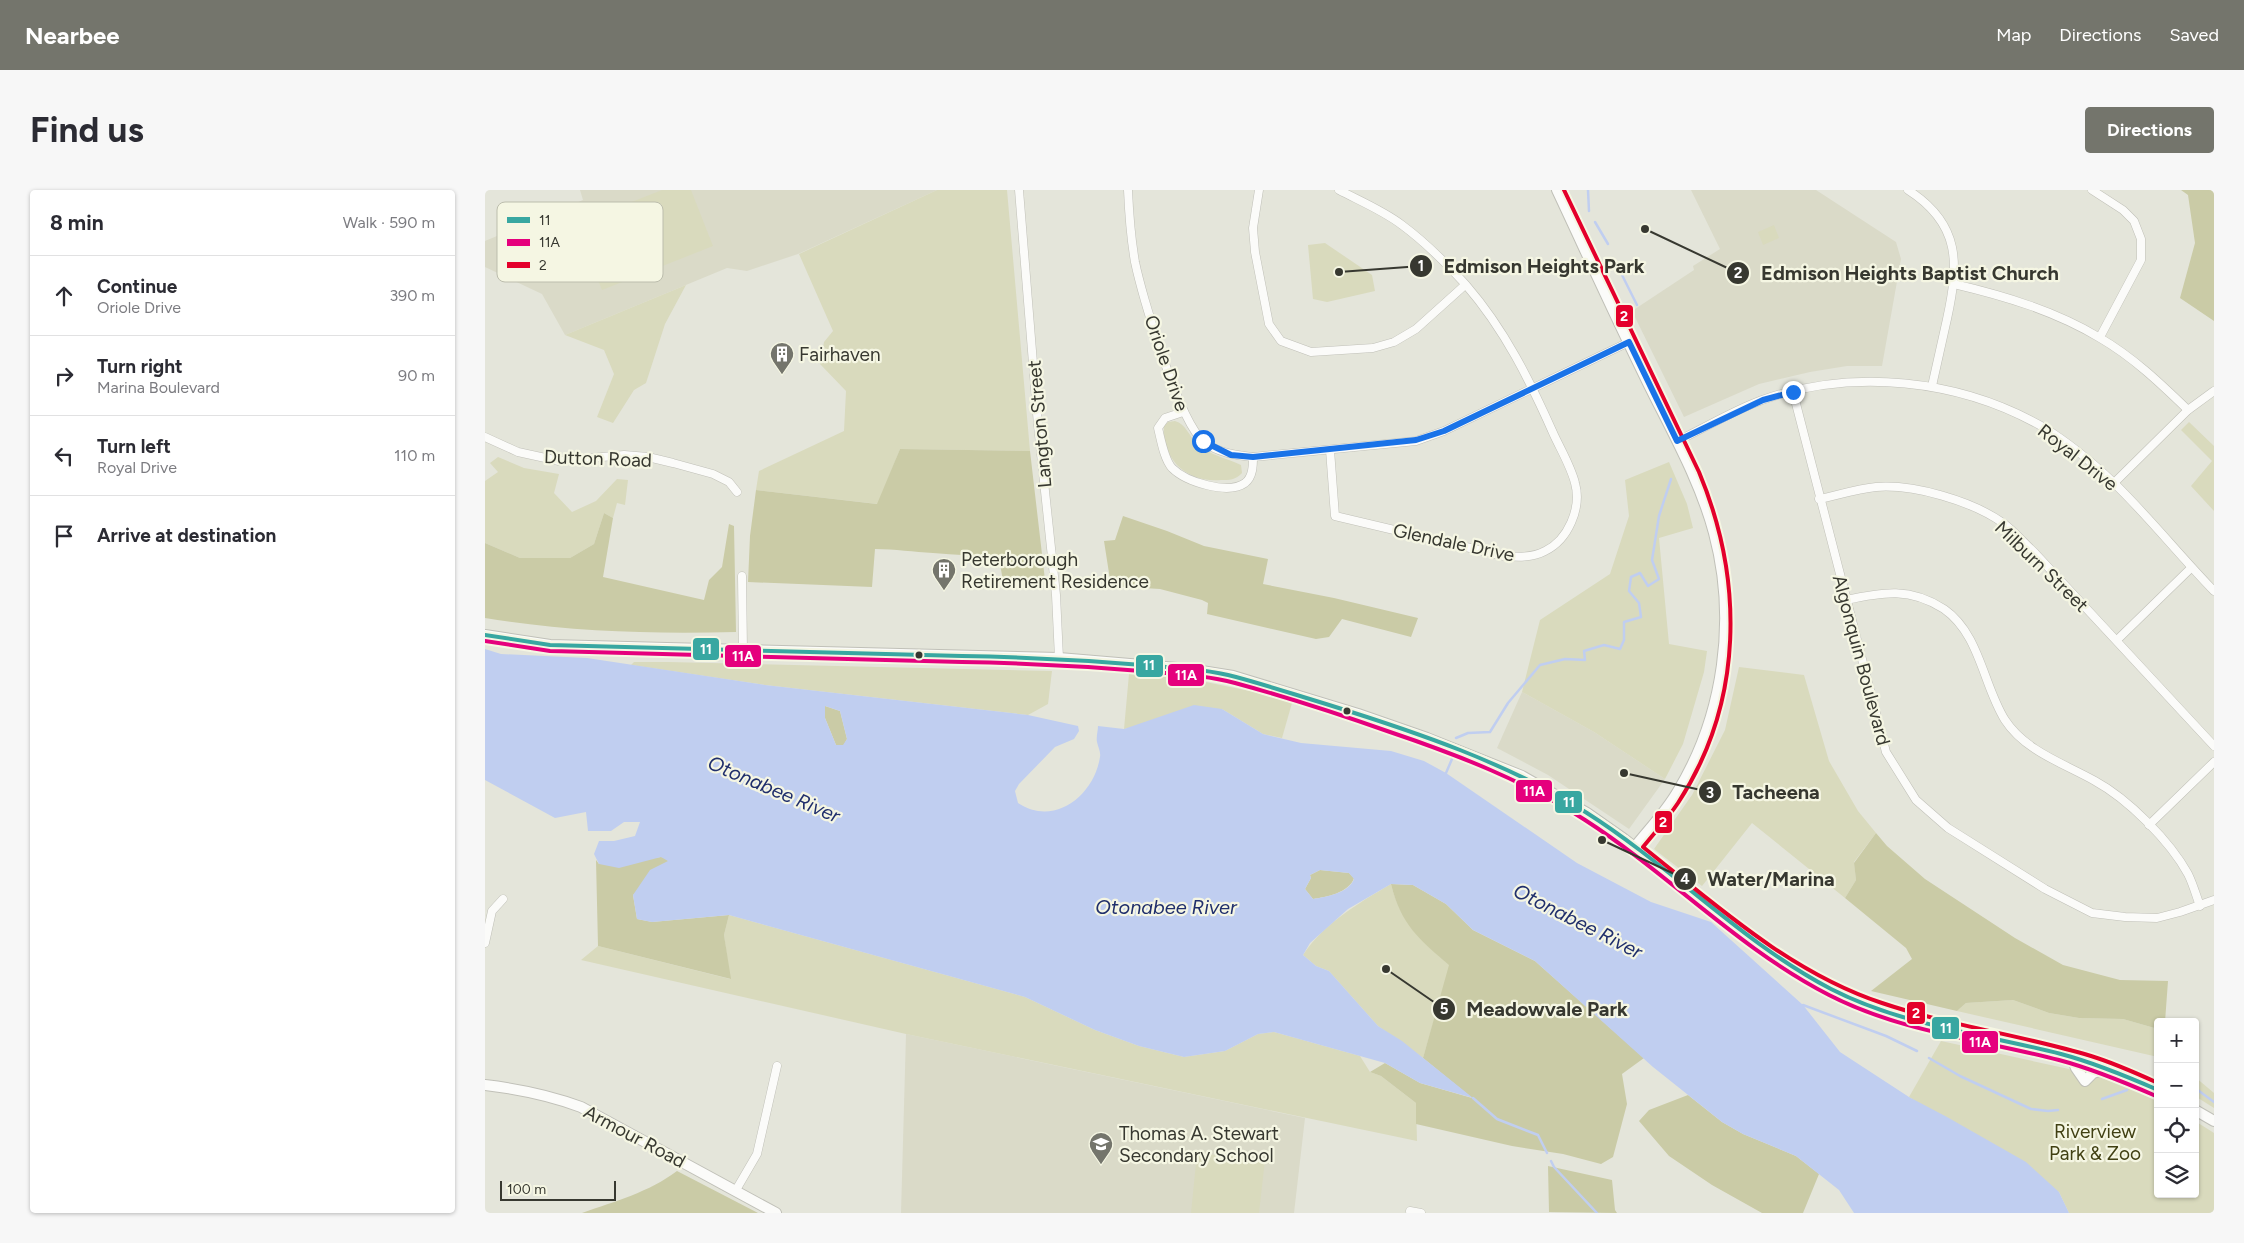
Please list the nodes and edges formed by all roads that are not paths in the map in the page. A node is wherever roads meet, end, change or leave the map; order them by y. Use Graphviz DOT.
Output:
graph roads {
  1 [pos="1019,190"];
  2 [pos="1127,190"];
  3 [pos="1259,190"];
  4 [pos="1339,190"];
  5 [pos="1557,190"];
  6 [pos="1908,190"];
  7 [pos="2092,190"];
  8 [pos="1954,284"];
  9 [pos="1465,285"];
  10 [pos="2100,337"];
  11 [pos="1629,342"];
  12 [pos="1932,386"];
  13 [pos="1533,388"];
  14 [pos="2214,390"];
  15 [pos="1793,392"];
  16 [pos="2188,410"];
  17 [pos="1183,412"];
  18 [pos="485,437"];
  19 [pos="1677,441"];
  20 [pos="1330,450"];
  21 [pos="1253,457"];
  22 [pos="2114,484"];
  23 [pos="737,492"];
  24 [pos="1819,499"];
  25 [pos="2191,568"];
  26 [pos="742,576"];
  27 [pos="2214,591"];
  28 [pos="1846,600"];
  29 [pos="485,634"];
  30 [pos="2117,640"];
  31 [pos="743,651"];
  32 [pos="1059,658"];
  33 [pos="2214,746"];
  34 [pos="2214,762"];
  35 [pos="2149,825"];
  36 [pos="1634,848"];
  37 [pos="503,899"];
  38 [pos="2214,900"];
  39 [pos="2200,906"];
  40 [pos="485,943"];
  41 [pos="2072,1058"];
  42 [pos="777,1066"];
  43 [pos="2107,1068"];
  44 [pos="485,1085"];
  45 [pos="2154,1088"];
  46 [pos="2199,1113"];
  47 [pos="2214,1122"];
  48 [pos="736,1190"];
  49 [pos="1410,1211"];
  50 [pos="776,1213"];
  51 [pos="1421,1213"];
  1 -- 32 [label="street, Langton Street"];
  2 -- 17 [label="street, Oriole Drive"];
  3 -- 9 [label="street"];
  4 -- 9 [label="street"];
  5 -- 11 [label="main road"];
  6 -- 8 [label="street"];
  7 -- 10 [label="street"];
  8 -- 10 [label="street"];
  8 -- 12 [label="street"];
  9 -- 13 [label="street"];
  10 -- 16 [label="street"];
  11 -- 13 [label="street, Oriole Drive"];
  11 -- 19 [label="main road"];
  12 -- 15 [label="street, Royal Drive"];
  12 -- 22 [label="street, Royal Drive"];
  13 -- 20 [label="street, Oriole Drive"];
  13 -- 20 [label="street, Glendale Drive"];
  14 -- 16 [label="street"];
  15 -- 19 [label="street, Royal Drive"];
  15 -- 24 [label="street, Algonquin Boulevard"];
  16 -- 22 [label="street"];
  17 -- 21 [label="street, Oriole Drive"];
  17 -- 21 [label="street"];
  18 -- 23 [label="street, Dutton Road"];
  19 -- 36 [label="main road"];
  20 -- 21 [label="street, Oriole Drive"];
  22 -- 25 [label="street, Royal Drive"];
  24 -- 28 [label="street, Algonquin Boulevard"];
  24 -- 30 [label="street, Milburn Street"];
  25 -- 27 [label="street, Royal Drive"];
  25 -- 30 [label="street"];
  26 -- 31 [label="street"];
  28 -- 35 [label="street"];
  28 -- 39 [label="street, Algonquin Boulevard"];
  29 -- 31 [label="main road"];
  30 -- 33 [label="street, Milburn Street"];
  31 -- 32 [label="main road"];
  32 -- 36 [label="main road"];
  34 -- 35 [label="street"];
  35 -- 39 [label="street"];
  36 -- 41 [label="main road"];
  37 -- 40 [label="street"];
  38 -- 39 [label="street, Algonquin Boulevard"];
  41 -- 43 [label="main road"];
  41 -- 43 [label="main road"];
  42 -- 48 [label="street"];
  43 -- 45 [label="main road"];
  44 -- 48 [label="main road, Armour Road"];
  46 -- 47 [label="main road"];
  48 -- 50 [label="main road, Armour Road"];
  49 -- 51 [label="street"];
}
